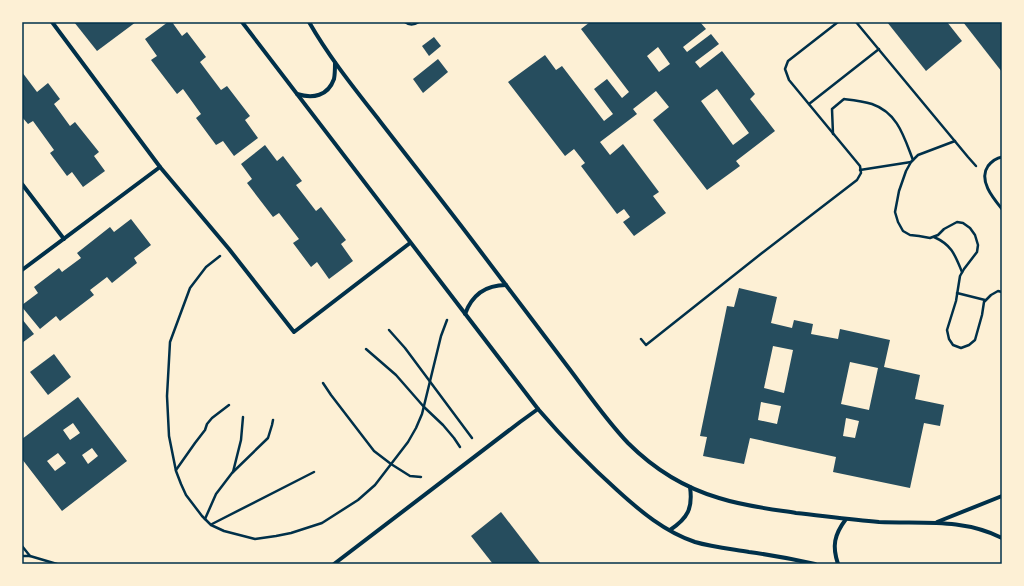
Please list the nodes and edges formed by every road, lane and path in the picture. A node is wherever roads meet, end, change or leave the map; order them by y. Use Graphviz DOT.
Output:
graph roads {
  1 [pos="52,22"];
  2 [pos="242,22"];
  3 [pos="309,22"];
  4 [pos="405,22"];
  5 [pos="420,22"];
  6 [pos="838,22"];
  7 [pos="856,22"];
  8 [pos="879,49"];
  9 [pos="335,63"];
  10 [pos="297,94"];
  11 [pos="809,104"];
  12 [pos="833,134"];
  13 [pos="954,141"];
  14 [pos="1002,157"];
  15 [pos="912,161"];
  16 [pos="160,167"];
  17 [pos="860,170"];
  18 [pos="984,176"];
  19 [pos="22,184"];
  20 [pos="1002,209"];
  21 [pos="934,237"];
  22 [pos="64,239"];
  23 [pos="410,243"];
  24 [pos="229,249"];
  25 [pos="22,270"];
  26 [pos="962,272"];
  27 [pos="506,285"];
  28 [pos="957,292"];
  29 [pos="1002,292"];
  30 [pos="986,301"];
  31 [pos="465,314"];
  32 [pos="447,320"];
  33 [pos="389,330"];
  34 [pos="641,339"];
  35 [pos="366,348"];
  36 [pos="430,382"];
  37 [pos="323,383"];
  38 [pos="229,405"];
  39 [pos="424,407"];
  40 [pos="538,409"];
  41 [pos="243,417"];
  42 [pos="272,420"];
  43 [pos="472,438"];
  44 [pos="460,447"];
  45 [pos="391,464"];
  46 [pos="176,471"];
  47 [pos="314,472"];
  48 [pos="232,474"];
  49 [pos="421,477"];
  50 [pos="690,486"];
  51 [pos="1002,496"];
  52 [pos="205,519"];
  53 [pos="846,520"];
  54 [pos="935,523"];
  55 [pos="211,524"];
  56 [pos="670,530"];
  57 [pos="1002,538"];
  58 [pos="22,546"];
  59 [pos="22,556"];
  60 [pos="30,556"];
  61 [pos="57,564"];
  62 [pos="334,564"];
  63 [pos="815,564"];
  64 [pos="838,564"];
  1 -- 16 [label="street"];
  2 -- 10 [label="street"];
  3 -- 9 [label="street"];
  4 -- 5 [label="path"];
  6 -- 11 [label="path"];
  7 -- 8 [label="path"];
  8 -- 11 [label="path"];
  8 -- 13 [label="path"];
  9 -- 10 [label="street"];
  9 -- 27 [label="street"];
  10 -- 23 [label="street"];
  11 -- 12 [label="path"];
  12 -- 15 [label="path"];
  12 -- 17 [label="path"];
  13 -- 15 [label="path"];
  13 -- 18 [label="path"];
  14 -- 18 [label="lane"];
  15 -- 17 [label="path"];
  15 -- 21 [label="path"];
  16 -- 22 [label="street"];
  16 -- 24 [label="street"];
  17 -- 34 [label="path"];
  18 -- 20 [label="lane"];
  19 -- 22 [label="street"];
  21 -- 26 [label="path"];
  21 -- 26 [label="path"];
  22 -- 25 [label="street"];
  23 -- 24 [label="street"];
  23 -- 31 [label="street"];
  24 -- 46 [label="path"];
  26 -- 28 [label="path"];
  27 -- 31 [label="street"];
  27 -- 50 [label="street"];
  28 -- 30 [label="path"];
  28 -- 30 [label="path"];
  29 -- 30 [label="path"];
  31 -- 40 [label="street"];
  32 -- 36 [label="path"];
  33 -- 36 [label="path"];
  35 -- 39 [label="path"];
  36 -- 39 [label="path"];
  36 -- 43 [label="path"];
  37 -- 45 [label="path"];
  38 -- 46 [label="path"];
  39 -- 44 [label="path"];
  39 -- 45 [label="path"];
  40 -- 56 [label="street"];
  40 -- 62 [label="street"];
  41 -- 48 [label="path"];
  42 -- 48 [label="path"];
  45 -- 49 [label="path"];
  45 -- 55 [label="path"];
  46 -- 52 [label="path"];
  47 -- 55 [label="path"];
  48 -- 52 [label="path"];
  50 -- 53 [label="street"];
  50 -- 56 [label="street"];
  51 -- 54 [label="street"];
  52 -- 55 [label="path"];
  53 -- 54 [label="street"];
  53 -- 64 [label="street"];
  54 -- 57 [label="street"];
  56 -- 63 [label="street"];
  58 -- 60 [label="path"];
  59 -- 60 [label="path"];
  60 -- 61 [label="path"];
}
